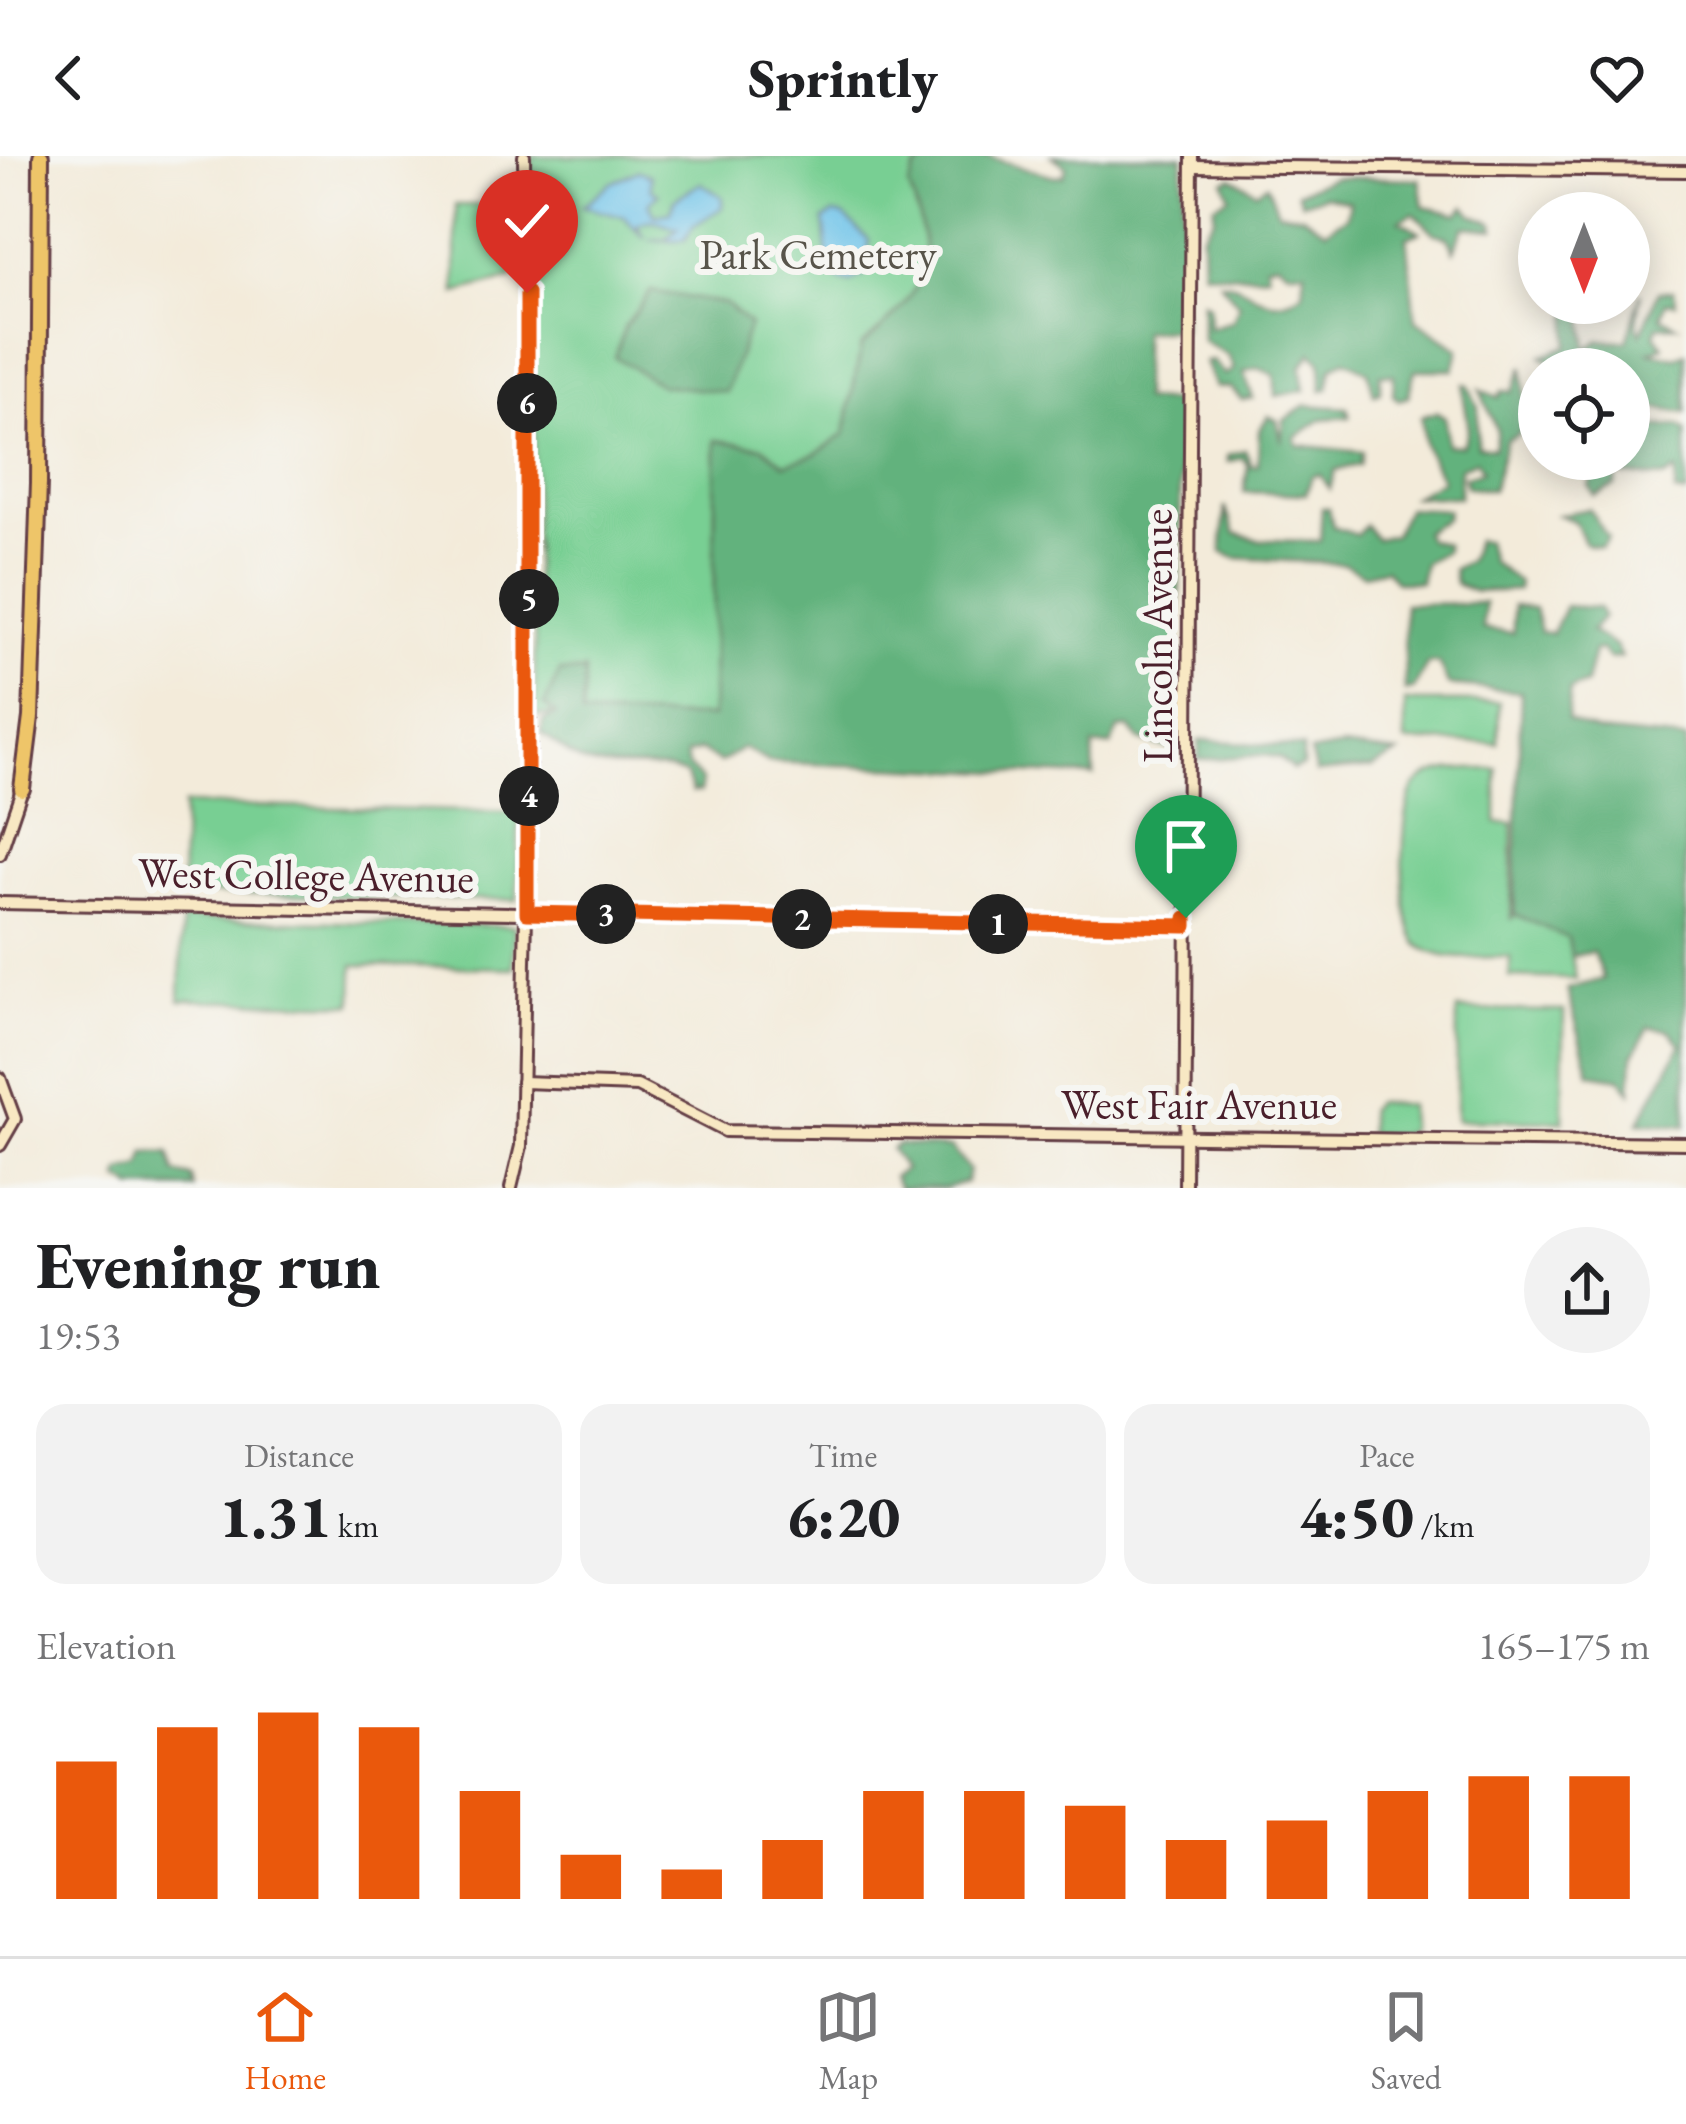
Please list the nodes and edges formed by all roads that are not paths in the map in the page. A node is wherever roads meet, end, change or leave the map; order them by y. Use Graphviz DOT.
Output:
graph roads {
  1 [pos="41,156"];
  2 [pos="524,156"];
  3 [pos="1192,161"];
  4 [pos="1686,171"];
  5 [pos="22,789"];
  6 [pos="0,854"];
  7 [pos="0,903"];
  8 [pos="527,913"];
  9 [pos="1186,926"];
  10 [pos="0,1078"];
  11 [pos="522,1082"];
  12 [pos="0,1104"];
  13 [pos="13,1112"];
  14 [pos="3,1138"];
  15 [pos="1186,1138"];
  16 [pos="1686,1143"];
  17 [pos="511,1188"];
  18 [pos="1185,1188"];
  1 -- 5 [label="main road"];
  2 -- 8 [label="street"];
  3 -- 4 [label="street"];
  3 -- 9 [label="street, Lincoln Avenue"];
  5 -- 6 [label="street"];
  7 -- 8 [label="street, West College Avenue"];
  8 -- 9 [label="street, West College Avenue"];
  8 -- 11 [label="street"];
  9 -- 15 [label="street, Lincoln Avenue"];
  10 -- 13 [label="street"];
  11 -- 15 [label="street, West Fair Avenue"];
  11 -- 17 [label="street"];
  12 -- 13 [label="street"];
  13 -- 14 [label="street"];
  15 -- 16 [label="street, West Fair Avenue"];
  15 -- 18 [label="street, Lincoln Avenue"];
}
